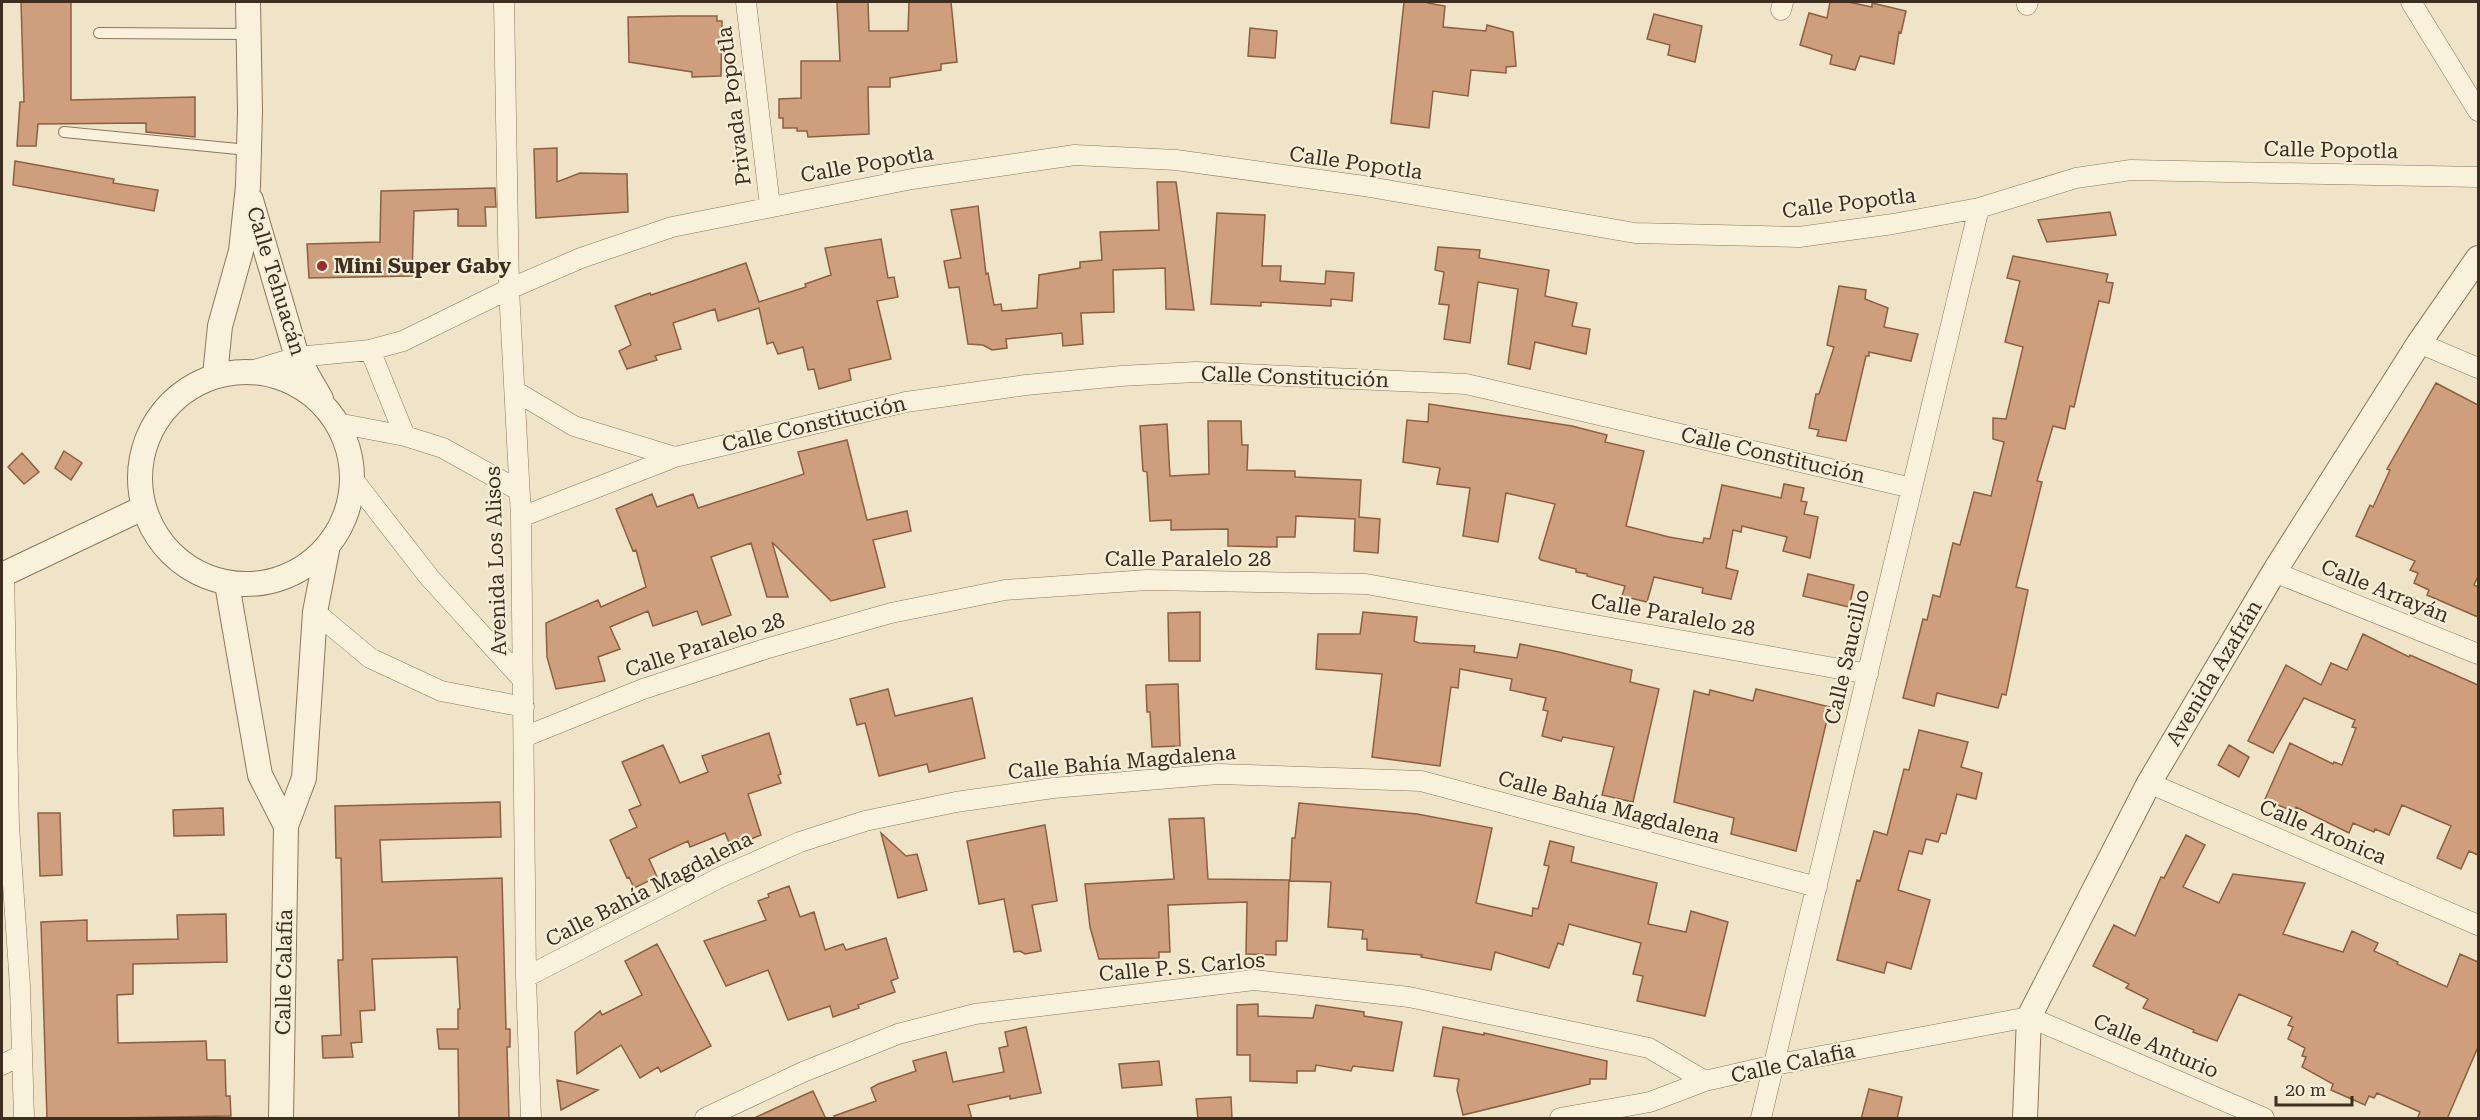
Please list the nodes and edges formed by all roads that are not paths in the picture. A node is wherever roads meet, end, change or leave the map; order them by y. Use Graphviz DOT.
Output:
graph roads {
  1 [pos="248,2"];
  2 [pos="505,2"];
  3 [pos="746,2"];
  4 [pos="2411,2"];
  5 [pos="99,33"];
  6 [pos="249,34"];
  7 [pos="2478,111"];
  8 [pos="64,132"];
  9 [pos="248,150"];
  10 [pos="2478,177"];
  11 [pos="248,186"];
  12 [pos="770,206"];
  13 [pos="1979,207"];
  14 [pos="2478,258"];
  15 [pos="509,289"];
  16 [pos="2419,343"];
  17 [pos="370,350"];
  18 [pos="297,357"];
  19 [pos="2478,368"];
  20 [pos="251,371"];
  21 [pos="215,375"];
  22 [pos="515,392"];
  23 [pos="331,414"];
  24 [pos="405,435"];
  25 [pos="675,457"];
  26 [pos="352,478"];
  27 [pos="1912,488"];
  28 [pos="518,490"];
  29 [pos="143,508"];
  30 [pos="521,517"];
  31 [pos="328,545"];
  32 [pos="2274,572"];
  33 [pos="3,574"];
  34 [pos="227,584"];
  35 [pos="315,612"];
  36 [pos="2478,654"];
  37 [pos="1868,674"];
  38 [pos="523,680"];
  39 [pos="524,707"];
  40 [pos="524,737"];
  41 [pos="2149,783"];
  42 [pos="286,826"];
  43 [pos="5,828"];
  44 [pos="1817,887"];
  45 [pos="2478,925"];
  46 [pos="526,977"];
  47 [pos="2029,1017"];
  48 [pos="21,1055"];
  49 [pos="2,1065"];
  50 [pos="1774,1065"];
  51 [pos="1705,1082"];
  52 [pos="24,1119"];
  53 [pos="281,1119"];
  54 [pos="531,1119"];
  55 [pos="705,1119"];
  56 [pos="1560,1119"];
  57 [pos="1761,1119"];
  58 [pos="2025,1119"];
  59 [pos="2264,1119"];
  1 -- 6 [label="street, Calle Tehuacán"];
  2 -- 15 [label="street, Avenida Los Alisos"];
  3 -- 12 [label="street, Privada Popotla"];
  4 -- 7 [label="street"];
  5 -- 6 [label="lane"];
  6 -- 9 [label="street, Calle Tehuacán"];
  8 -- 9 [label="lane"];
  9 -- 11 [label="street, Calle Tehuacán"];
  10 -- 13 [label="street, Calle Popotla"];
  11 -- 18 [label="street, Calle Tehuacán"];
  11 -- 21 [label="street, Calle Tehuacán"];
  12 -- 13 [label="street, Calle Popotla"];
  12 -- 15 [label="street, Calle Popotla"];
  13 -- 27 [label="street, Calle Saucillo"];
  14 -- 16 [label="street, Avenida Azafrán"];
  15 -- 17 [label="street, Calle Popotla"];
  15 -- 22 [label="street, Avenida Los Alisos"];
  16 -- 19 [label="street"];
  16 -- 32 [label="street, Avenida Azafrán"];
  17 -- 18 [label="street, Calle Popotla"];
  17 -- 24 [label="street"];
  18 -- 20 [label="street, Calle Popotla"];
  18 -- 23 [label="street, Calle Tehuacán"];
  20 -- 21 [label="street"];
  20 -- 23 [label="street"];
  21 -- 29 [label="street"];
  22 -- 25 [label="street"];
  22 -- 28 [label="street, Avenida Los Alisos"];
  23 -- 24 [label="street"];
  23 -- 26 [label="street"];
  24 -- 28 [label="street"];
  25 -- 27 [label="street, Calle Constitución"];
  25 -- 30 [label="street, Calle Constitución"];
  26 -- 31 [label="street"];
  26 -- 38 [label="street"];
  27 -- 37 [label="street, Calle Saucillo"];
  28 -- 30 [label="street, Avenida Los Alisos"];
  29 -- 33 [label="street"];
  29 -- 34 [label="street"];
  30 -- 38 [label="street, Avenida Los Alisos"];
  31 -- 34 [label="street"];
  31 -- 35 [label="street, Calle Calafia"];
  32 -- 36 [label="street, Calle Arrayán"];
  32 -- 41 [label="street, Avenida Azafrán"];
  33 -- 43 [label="street"];
  34 -- 42 [label="street, Calle Calafia"];
  35 -- 39 [label="street"];
  35 -- 42 [label="street, Calle Calafia"];
  37 -- 40 [label="street, Calle Paralelo 28"];
  37 -- 44 [label="street, Calle Saucillo"];
  38 -- 39 [label="street, Avenida Los Alisos"];
  39 -- 40 [label="street, Avenida Los Alisos"];
  40 -- 46 [label="street, Avenida Los Alisos"];
  41 -- 45 [label="street, Calle Aronica"];
  41 -- 47 [label="street, Avenida Azafrán"];
  42 -- 53 [label="street, Calle Calafia"];
  43 -- 48 [label="street"];
  44 -- 46 [label="street, Calle Bahía Magdalena"];
  44 -- 50 [label="street, Calle Saucillo"];
  46 -- 54 [label="street, Avenida Los Alisos"];
  47 -- 50 [label="street, Calle Calafia"];
  47 -- 58 [label="street, Avenida Azafrán"];
  47 -- 59 [label="street, Calle Anturio"];
  48 -- 49 [label="street"];
  48 -- 52 [label="street"];
  50 -- 51 [label="street, Calle Calafia"];
  50 -- 57 [label="street, Calle Saucillo"];
  51 -- 55 [label="street, Calle P. S. Carlos"];
  51 -- 56 [label="street, Calle Calafia"];
}
